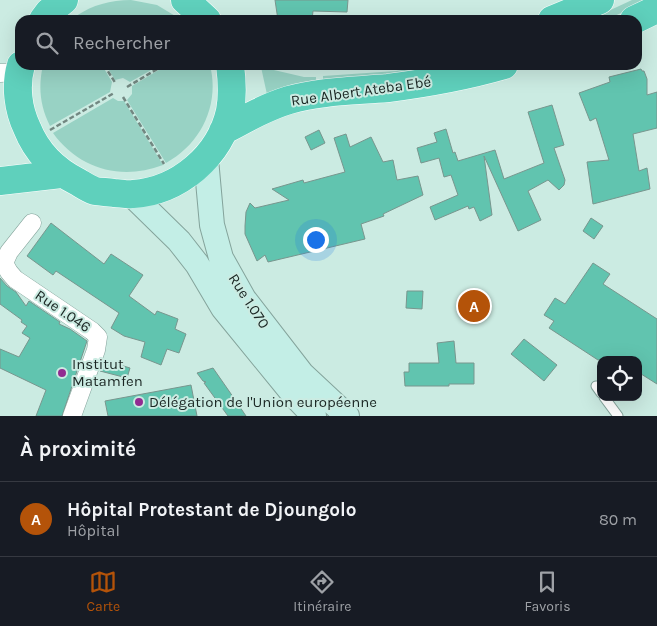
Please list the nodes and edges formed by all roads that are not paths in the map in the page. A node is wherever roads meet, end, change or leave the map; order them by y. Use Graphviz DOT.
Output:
graph roads {
  1 [pos="64,0"];
  2 [pos="185,0"];
  3 [pos="600,0"];
  4 [pos="657,9"];
  5 [pos="47,15"];
  6 [pos="202,15"];
  7 [pos="564,15"];
  8 [pos="642,16"];
  9 [pos="230,70"];
  10 [pos="486,70"];
  11 [pos="14,76"];
  12 [pos="0,118"];
  13 [pos="224,131"];
  14 [pos="206,159"];
  15 [pos="62,174"];
  16 [pos="0,180"];
  17 [pos="132,195"];
  18 [pos="32,222"];
  19 [pos="607,401"];
  20 [pos="295,406"];
  21 [pos="72,416"];
  22 [pos="314,416"];
  23 [pos="347,416"];
  24 [pos="618,416"];
  1 -- 5 [label="highway"];
  2 -- 6 [label="highway"];
  3 -- 7 [label="highway"];
  4 -- 8 [label="highway"];
  9 -- 13 [label="highway"];
  10 -- 13 [label="highway, Rue Albert Ateba Ebé"];
  11 -- 12 [label="highway"];
  11 -- 15 [label="highway"];
  13 -- 14 [label="highway"];
  14 -- 17 [label="highway"];
  14 -- 23 [label="main road, Rue 1.070"];
  15 -- 16 [label="highway"];
  15 -- 17 [label="highway"];
  17 -- 20 [label="main road, Rue 1.070"];
  18 -- 21 [label="street, Rue 1.046"];
  19 -- 24 [label="lane"];
  20 -- 22 [label="main road, Rue 1.070"];
}
